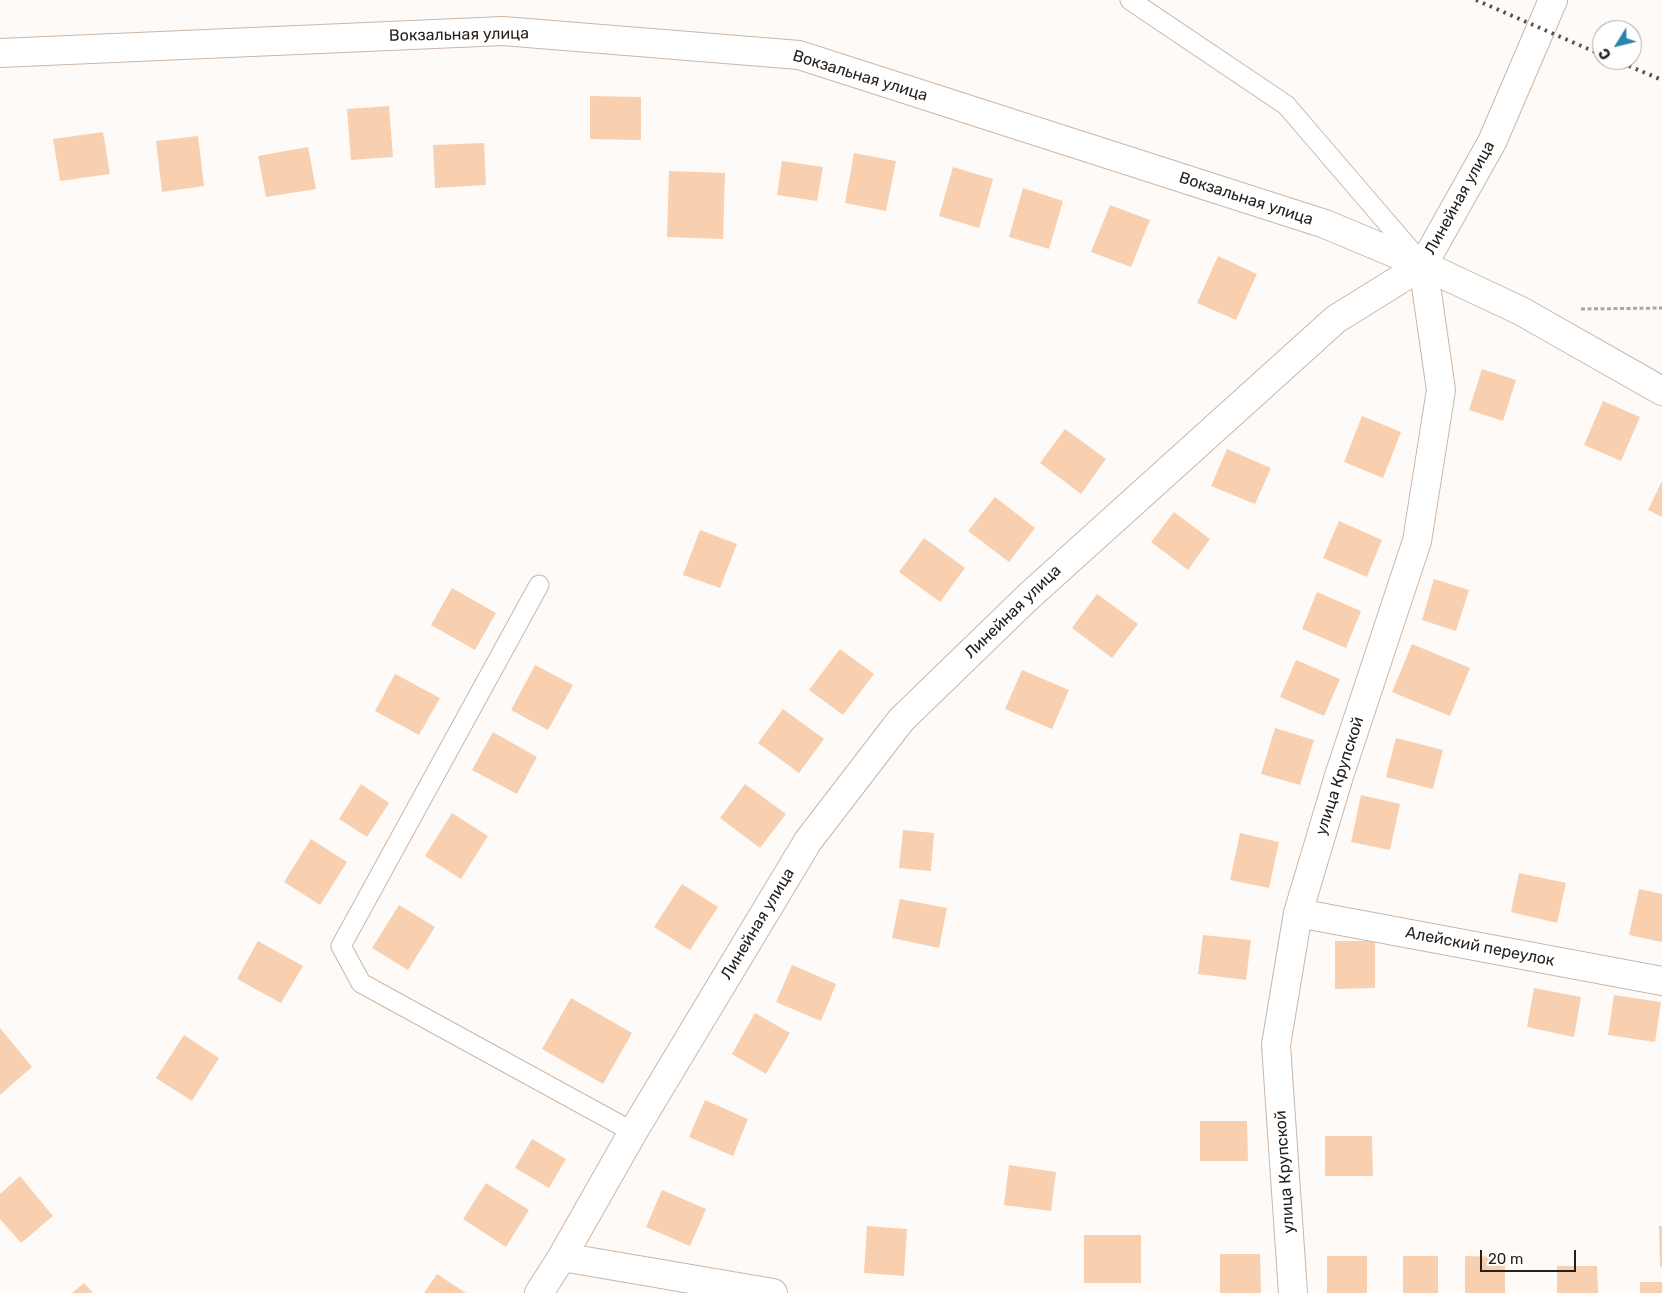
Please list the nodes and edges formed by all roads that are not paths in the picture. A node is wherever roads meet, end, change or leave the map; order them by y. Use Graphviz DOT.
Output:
graph roads {
  1 [pos="1130,0"];
  2 [pos="1553,0"];
  3 [pos="0,53"];
  4 [pos="1423,265"];
  5 [pos="1662,390"];
  6 [pos="539,585"];
  7 [pos="1298,913"];
  8 [pos="1662,981"];
  9 [pos="632,1132"];
  10 [pos="562,1257"];
  11 [pos="539,1293"];
  12 [pos="773,1293"];
  13 [pos="1292,1293"];
  1 -- 4 [label="lane"];
  2 -- 4 [label="street, Линейная улица"];
  3 -- 4 [label="street, Вокзальная улица"];
  4 -- 5 [label="street, Вокзальная улица"];
  4 -- 7 [label="street, улица Крупской"];
  4 -- 9 [label="street, Линейная улица"];
  6 -- 9 [label="lane"];
  7 -- 8 [label="street, Алейский переулок"];
  7 -- 13 [label="street, улица Крупской"];
  9 -- 10 [label="street, Линейная улица"];
  10 -- 11 [label="street, Линейная улица"];
  10 -- 12 [label="street"];
}
